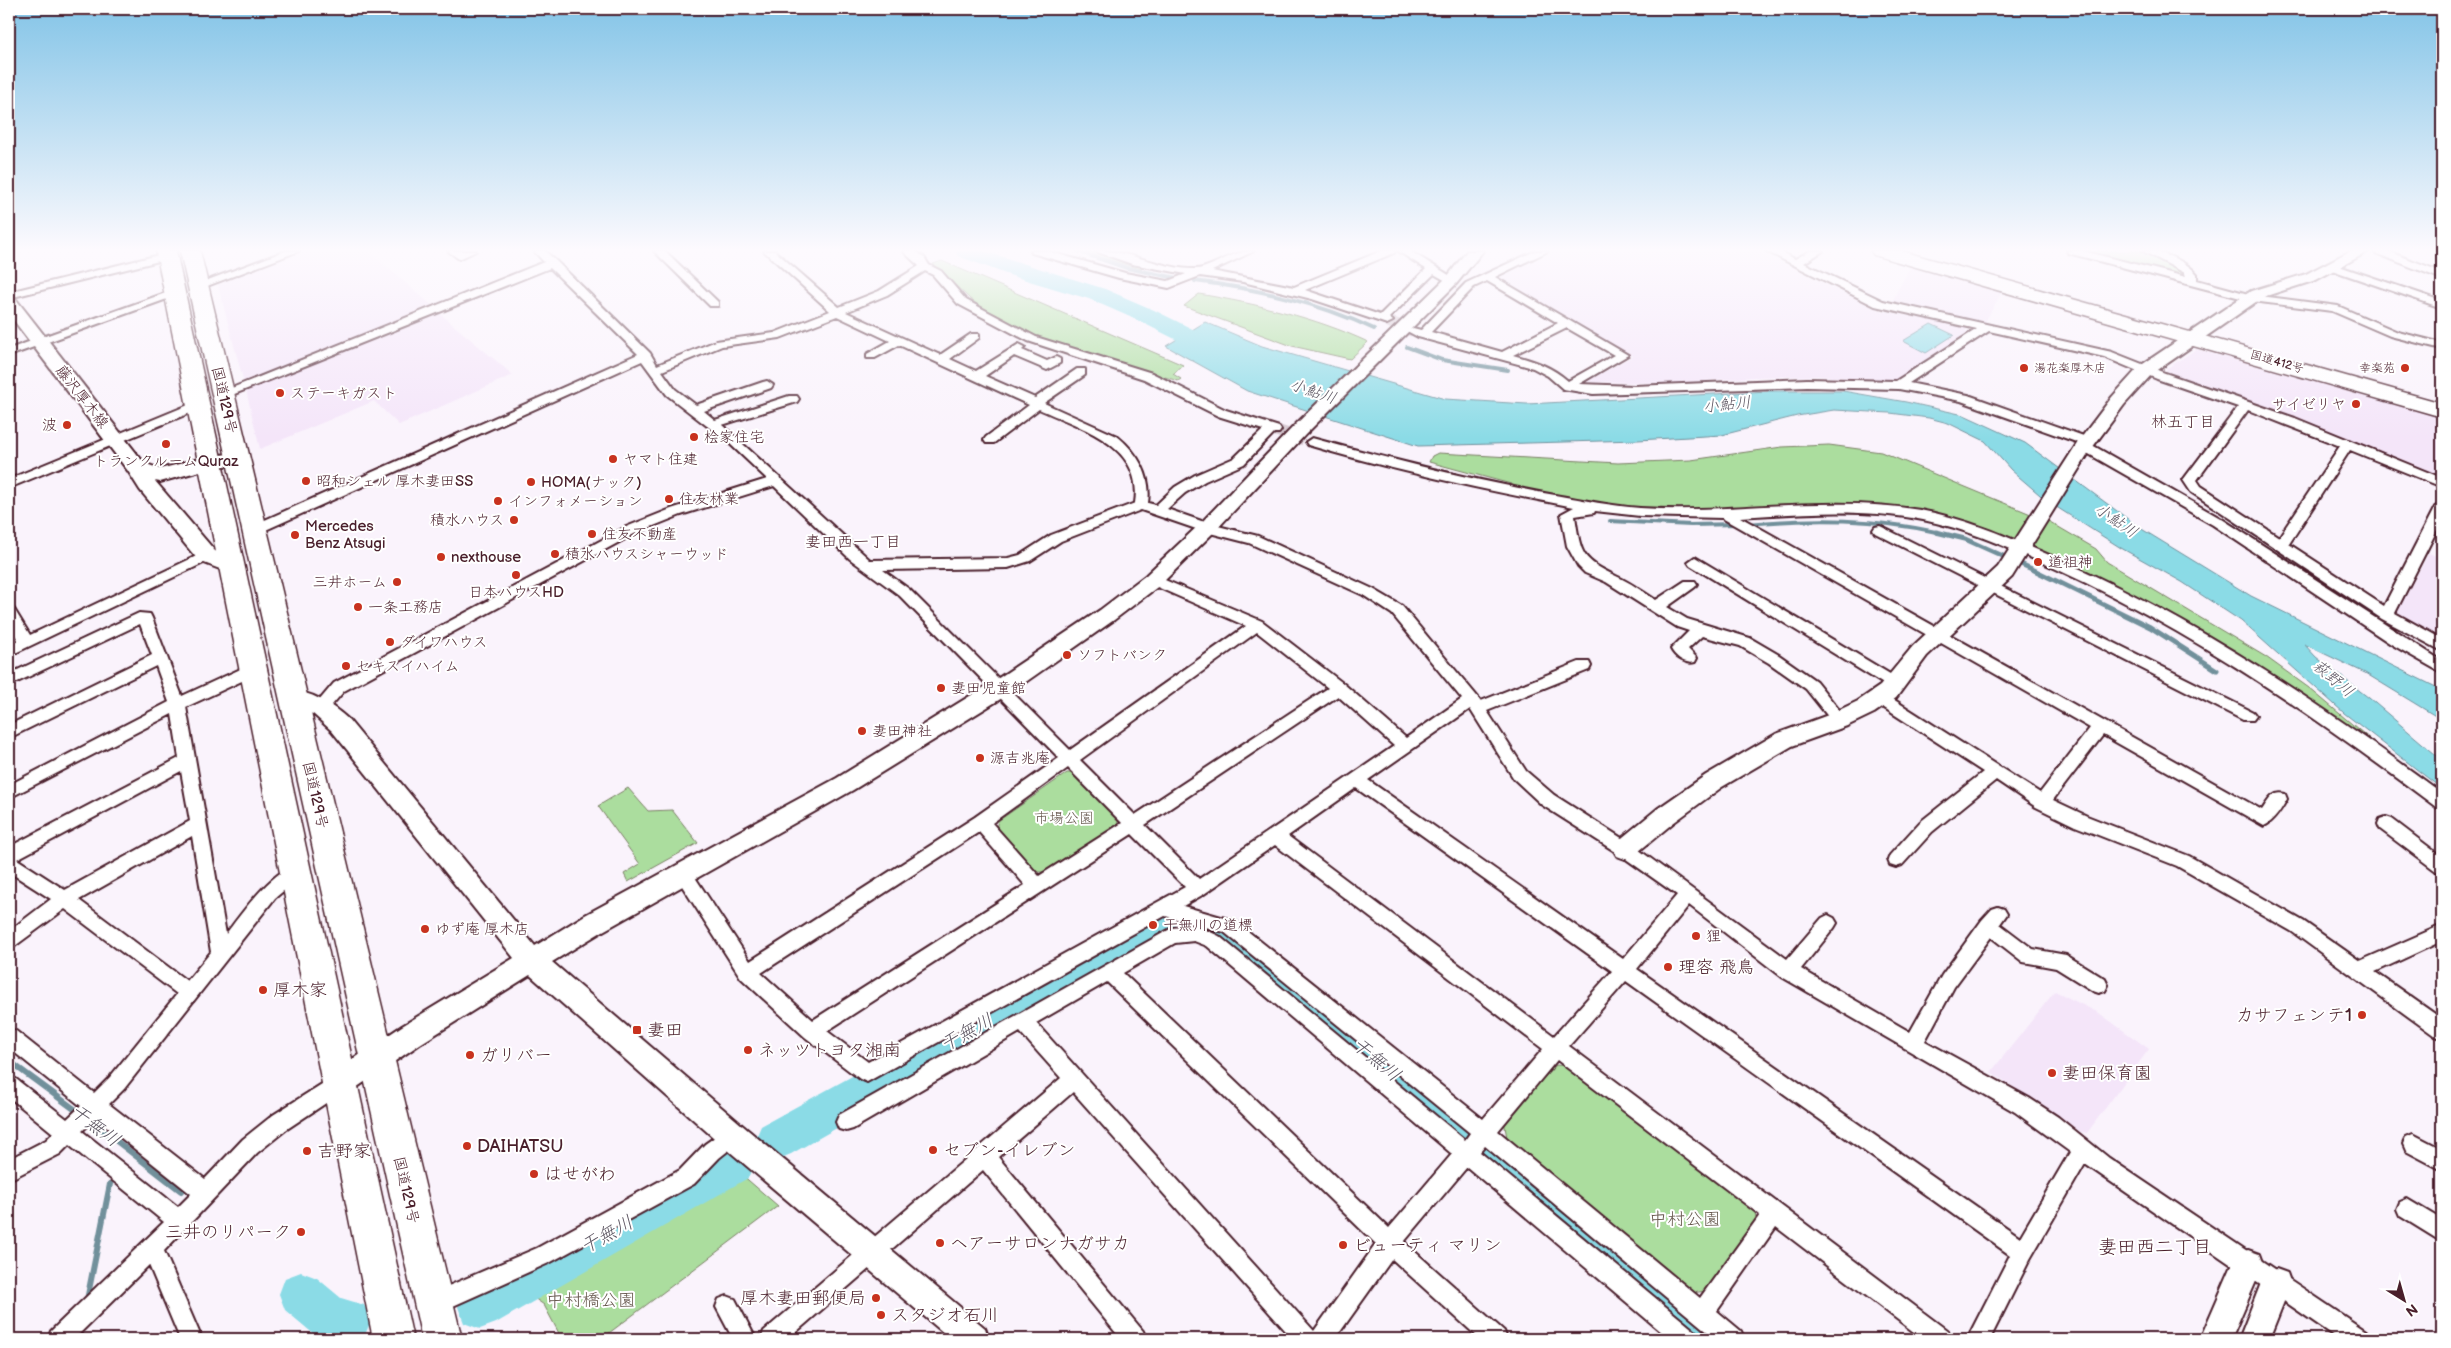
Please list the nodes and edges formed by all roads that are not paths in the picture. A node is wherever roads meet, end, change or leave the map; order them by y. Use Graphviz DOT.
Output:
graph roads {
  1 [pos="18,314"];
  2 [pos="116,314"];
  3 [pos="178,314"];
  4 [pos="204,314"];
  5 [pos="424,314"];
  6 [pos="604,314"];
  7 [pos="837,314"];
  8 [pos="841,314"];
  9 [pos="985,314"];
  10 [pos="1365,314"];
  11 [pos="1390,314"];
  12 [pos="1418,314"];
  13 [pos="1439,314"];
  14 [pos="1550,314"];
  15 [pos="1923,314"];
  16 [pos="2116,314"];
  17 [pos="2122,314"];
  18 [pos="2229,314"];
  19 [pos="2348,314"];
  20 [pos="1567,324"];
  21 [pos="1986,328"];
  22 [pos="975,336"];
  23 [pos="2198,336"];
  24 [pos="899,340"];
  25 [pos="39,342"];
  26 [pos="2442,346"];
  27 [pos="9,353"];
  28 [pos="646,355"];
  29 [pos="872,356"];
  30 [pos="1502,356"];
  31 [pos="941,360"];
  32 [pos="1048,366"];
  33 [pos="654,370"];
  34 [pos="2146,370"];
  35 [pos="1081,372"];
  36 [pos="977,376"];
  37 [pos="767,385"];
  38 [pos="1899,385"];
  39 [pos="1567,386"];
  40 [pos="223,394"];
  41 [pos="793,399"];
  42 [pos="2442,399"];
  43 [pos="1037,403"];
  44 [pos="198,405"];
  45 [pos="2246,406"];
  46 [pos="695,410"];
  47 [pos="2442,410"];
  48 [pos="714,424"];
  49 [pos="1310,432"];
  50 [pos="114,438"];
  51 [pos="990,440"];
  52 [pos="2347,445"];
  53 [pos="2083,448"];
  54 [pos="238,459"];
  55 [pos="211,468"];
  56 [pos="142,476"];
  57 [pos="776,481"];
  58 [pos="2442,483"];
  59 [pos="9,484"];
  60 [pos="1141,505"];
  61 [pos="2442,507"];
  62 [pos="1600,509"];
  63 [pos="1159,510"];
  64 [pos="1724,513"];
  65 [pos="1207,528"];
  66 [pos="254,530"];
  67 [pos="1880,530"];
  68 [pos="2283,546"];
  69 [pos="2260,549"];
  70 [pos="2016,556"];
  71 [pos="219,561"];
  72 [pos="1695,562"];
  73 [pos="870,565"];
  74 [pos="1153,580"];
  75 [pos="1690,584"];
  76 [pos="1990,586"];
  77 [pos="1657,608"];
  78 [pos="9,613"];
  79 [pos="2387,615"];
  80 [pos="1258,625"];
  81 [pos="1700,629"];
  82 [pos="1938,633"];
  83 [pos="27,643"];
  84 [pos="2442,646"];
  85 [pos="9,651"];
  86 [pos="159,658"];
  87 [pos="1690,658"];
  88 [pos="1584,666"];
  89 [pos="2442,668"];
  90 [pos="252,670"];
  91 [pos="9,680"];
  92 [pos="1339,688"];
  93 [pos="998,689"];
  94 [pos="1887,691"];
  95 [pos="293,699"];
  96 [pos="178,704"];
  97 [pos="1475,704"];
  98 [pos="321,708"];
  99 [pos="2248,716"];
  100 [pos="1839,720"];
  101 [pos="2100,727"];
  102 [pos="9,732"];
  103 [pos="1405,746"];
  104 [pos="1070,759"];
  105 [pos="187,761"];
  106 [pos="1994,772"];
  107 [pos="1355,780"];
  108 [pos="9,792"];
  109 [pos="2279,799"];
  110 [pos="2042,802"];
  111 [pos="2442,802"];
  112 [pos="981,822"];
  113 [pos="1134,824"];
  114 [pos="2386,824"];
  115 [pos="197,826"];
  116 [pos="1275,835"];
  117 [pos="1625,848"];
  118 [pos="9,855"];
  119 [pos="1896,860"];
  120 [pos="9,863"];
  121 [pos="2442,866"];
  122 [pos="294,872"];
  123 [pos="683,873"];
  124 [pos="1037,886"];
  125 [pos="1198,890"];
  126 [pos="1688,894"];
  127 [pos="65,900"];
  128 [pos="1166,908"];
  129 [pos="1828,923"];
  130 [pos="1198,926"];
  131 [pos="2442,934"];
  132 [pos="9,941"];
  133 [pos="220,953"];
  134 [pos="532,960"];
  135 [pos="1788,970"];
  136 [pos="1624,971"];
  137 [pos="2357,971"];
  138 [pos="747,972"];
  139 [pos="1109,972"];
  140 [pos="2099,986"];
  141 [pos="189,992"];
  142 [pos="1022,1020"];
  143 [pos="2442,1030"];
  144 [pos="812,1031"];
  145 [pos="9,1037"];
  146 [pos="1914,1043"];
  147 [pos="1556,1047"];
  148 [pos="376,1059"];
  149 [pos="1075,1078"];
  150 [pos="340,1083"];
  151 [pos="9,1085"];
  152 [pos="82,1119"];
  153 [pos="846,1122"];
  154 [pos="1484,1132"];
  155 [pos="732,1135"];
  156 [pos="2412,1144"];
  157 [pos="2083,1148"];
  158 [pos="1464,1154"];
  159 [pos="984,1155"];
  160 [pos="2442,1160"];
  161 [pos="9,1170"];
  162 [pos="206,1193"];
  163 [pos="2407,1209"];
  164 [pos="1774,1212"];
  165 [pos="179,1221"];
  166 [pos="2442,1232"];
  167 [pos="1390,1243"];
  168 [pos="152,1248"];
  169 [pos="2024,1252"];
  170 [pos="872,1253"];
  171 [pos="2248,1265"];
  172 [pos="2276,1284"];
  173 [pos="433,1304"];
  174 [pos="727,1307"];
  175 [pos="1702,1314"];
  176 [pos="59,1339"];
  177 [pos="191,1339"];
  178 [pos="393,1339"];
  179 [pos="442,1339"];
  180 [pos="745,1339"];
  181 [pos="772,1339"];
  182 [pos="974,1339"];
  183 [pos="1134,1339"];
  184 [pos="1307,1339"];
  185 [pos="1322,1339"];
  186 [pos="1496,1339"];
  187 [pos="1687,1339"];
  188 [pos="1733,1339"];
  189 [pos="1940,1339"];
  190 [pos="1978,1339"];
  191 [pos="2215,1339"];
  192 [pos="2254,1339"];
  193 [pos="2358,1339"];
  1 -- 25 [label="main road, 藤沢厚木線"];
  2 -- 25 [label="street"];
  3 -- 44 [label="highway, 国道129号"];
  4 -- 40 [label="highway, 国道129号"];
  5 -- 40 [label="street"];
  6 -- 28 [label="street"];
  7 -- 33 [label="street"];
  8 -- 24 [label="street"];
  9 -- 63 [label="street"];
  10 -- 11 [label="street"];
  12 -- 49 [label="street"];
  13 -- 30 [label="street"];
  14 -- 20 [label="street"];
  15 -- 21 [label="street"];
  16 -- 23 [label="highway, 国道412号"];
  17 -- 23 [label="highway, 国道412号"];
  18 -- 23 [label="street"];
  19 -- 26 [label="street"];
  20 -- 30 [label="street"];
  20 -- 39 [label="street"];
  21 -- 34 [label="street"];
  21 -- 38 [label="street"];
  22 -- 31 [label="street"];
  23 -- 34 [label="street"];
  23 -- 42 [label="highway, 国道412号"];
  23 -- 47 [label="highway, 国道412号"];
  24 -- 29 [label="street"];
  24 -- 31 [label="street"];
  25 -- 27 [label="street"];
  25 -- 50 [label="main road, 藤沢厚木線"];
  28 -- 33 [label="street"];
  28 -- 66 [label="street"];
  30 -- 39 [label="street"];
  31 -- 36 [label="street"];
  32 -- 36 [label="street"];
  33 -- 46 [label="street"];
  34 -- 45 [label="street"];
  34 -- 53 [label="street"];
  35 -- 43 [label="street"];
  36 -- 43 [label="street"];
  37 -- 46 [label="street"];
  38 -- 39 [label="street"];
  38 -- 53 [label="street"];
  40 -- 54 [label="highway, 国道129号"];
  41 -- 48 [label="street"];
  43 -- 51 [label="street"];
  43 -- 60 [label="street"];
  44 -- 50 [label="street"];
  44 -- 55 [label="highway, 国道129号"];
  45 -- 52 [label="street"];
  45 -- 68 [label="street"];
  46 -- 48 [label="street"];
  48 -- 57 [label="street"];
  49 -- 62 [label="street"];
  49 -- 65 [label="street"];
  50 -- 56 [label="main road, 藤沢厚木線"];
  50 -- 59 [label="street"];
  52 -- 58 [label="street"];
  52 -- 68 [label="street"];
  53 -- 69 [label="street"];
  53 -- 70 [label="street"];
  54 -- 55 [label="main road"];
  54 -- 66 [label="highway, 国道129号"];
  55 -- 56 [label="main road"];
  55 -- 71 [label="highway, 国道129号"];
  56 -- 71 [label="main road, 藤沢厚木線"];
  57 -- 73 [label="street"];
  57 -- 98 [label="street"];
  60 -- 63 [label="street"];
  60 -- 73 [label="street"];
  61 -- 79 [label="street"];
  62 -- 64 [label="street"];
  62 -- 77 [label="street"];
  63 -- 65 [label="street"];
  64 -- 70 [label="street"];
  64 -- 82 [label="street"];
  65 -- 74 [label="street"];
  65 -- 97 [label="street"];
  66 -- 95 [label="highway, 国道129号"];
  67 -- 76 [label="street"];
  68 -- 69 [label="street"];
  68 -- 79 [label="street"];
  69 -- 89 [label="street"];
  70 -- 76 [label="street"];
  70 -- 111 [label="street"];
  71 -- 83 [label="street"];
  71 -- 90 [label="highway, 国道129号"];
  72 -- 94 [label="street"];
  73 -- 93 [label="street"];
  74 -- 80 [label="street"];
  74 -- 93 [label="street"];
  75 -- 77 [label="street"];
  76 -- 82 [label="street"];
  76 -- 99 [label="street"];
  77 -- 81 [label="street"];
  78 -- 83 [label="street"];
  79 -- 84 [label="street"];
  80 -- 92 [label="street"];
  80 -- 104 [label="street"];
  81 -- 87 [label="street"];
  81 -- 100 [label="street"];
  82 -- 94 [label="street"];
  82 -- 101 [label="street"];
  83 -- 85 [label="street"];
  86 -- 91 [label="street"];
  86 -- 96 [label="street"];
  86 -- 102 [label="street"];
  88 -- 97 [label="street"];
  90 -- 96 [label="street"];
  90 -- 122 [label="highway, 国道129号"];
  92 -- 103 [label="street"];
  92 -- 113 [label="street"];
  93 -- 104 [label="street"];
  93 -- 123 [label="street"];
  94 -- 100 [label="street"];
  94 -- 106 [label="street"];
  95 -- 98 [label="street"];
  95 -- 148 [label="highway, 国道129号"];
  96 -- 105 [label="street"];
  96 -- 108 [label="street"];
  97 -- 103 [label="street"];
  97 -- 117 [label="street"];
  98 -- 134 [label="street"];
  100 -- 117 [label="street"];
  101 -- 109 [label="street"];
  101 -- 110 [label="street"];
  103 -- 107 [label="street"];
  104 -- 112 [label="street"];
  104 -- 113 [label="street"];
  105 -- 115 [label="street"];
  105 -- 118 [label="street"];
  106 -- 110 [label="street"];
  106 -- 119 [label="street"];
  107 -- 116 [label="street"];
  107 -- 136 [label="street"];
  110 -- 137 [label="street"];
  112 -- 124 [label="street"];
  112 -- 138 [label="street"];
  113 -- 124 [label="street"];
  113 -- 125 [label="street"];
  114 -- 121 [label="street"];
  115 -- 127 [label="street"];
  115 -- 133 [label="street"];
  116 -- 125 [label="street"];
  116 -- 147 [label="street"];
  117 -- 126 [label="street"];
  120 -- 127 [label="street"];
  122 -- 133 [label="street"];
  122 -- 150 [label="highway, 国道129号"];
  123 -- 134 [label="street"];
  123 -- 138 [label="street"];
  124 -- 144 [label="street"];
  125 -- 128 [label="street"];
  126 -- 135 [label="street"];
  126 -- 136 [label="street"];
  127 -- 132 [label="street"];
  127 -- 141 [label="street"];
  128 -- 130 [label="street"];
  128 -- 144 [label="street"];
  129 -- 135 [label="street"];
  130 -- 139 [label="street"];
  130 -- 154 [label="street"];
  130 -- 158 [label="street"];
  131 -- 137 [label="street"];
  133 -- 141 [label="street"];
  134 -- 148 [label="street"];
  134 -- 155 [label="street"];
  135 -- 146 [label="street"];
  136 -- 147 [label="street"];
  136 -- 169 [label="street"];
  137 -- 143 [label="street"];
  138 -- 144 [label="street"];
  139 -- 142 [label="street"];
  139 -- 167 [label="street"];
  140 -- 146 [label="street"];
  141 -- 152 [label="street"];
  142 -- 149 [label="street"];
  142 -- 153 [label="street"];
  145 -- 152 [label="street"];
  146 -- 157 [label="street"];
  147 -- 154 [label="street"];
  147 -- 164 [label="street"];
  148 -- 150 [label="street"];
  148 -- 173 [label="highway, 国道129号"];
  149 -- 159 [label="street"];
  149 -- 184 [label="street"];
  150 -- 162 [label="street"];
  150 -- 178 [label="highway, 国道129号"];
  151 -- 152 [label="street"];
  152 -- 161 [label="street"];
  152 -- 162 [label="street"];
  152 -- 165 [label="street"];
  154 -- 158 [label="street"];
  154 -- 175 [label="street"];
  155 -- 170 [label="street"];
  155 -- 173 [label="street"];
  156 -- 160 [label="street"];
  157 -- 169 [label="street"];
  157 -- 171 [label="street"];
  158 -- 167 [label="street"];
  158 -- 187 [label="street"];
  159 -- 170 [label="street"];
  159 -- 183 [label="street"];
  162 -- 165 [label="street"];
  163 -- 166 [label="street"];
  164 -- 175 [label="street"];
  164 -- 189 [label="street"];
  165 -- 168 [label="street"];
  167 -- 185 [label="street"];
  167 -- 186 [label="street"];
  168 -- 176 [label="street"];
  168 -- 177 [label="street"];
  169 -- 190 [label="street"];
  170 -- 181 [label="street"];
  170 -- 182 [label="street"];
  171 -- 172 [label="street"];
  171 -- 191 [label="street"];
  172 -- 192 [label="street"];
  172 -- 193 [label="street"];
  173 -- 179 [label="highway, 国道129号"];
  174 -- 180 [label="street"];
  175 -- 188 [label="street"];
}
